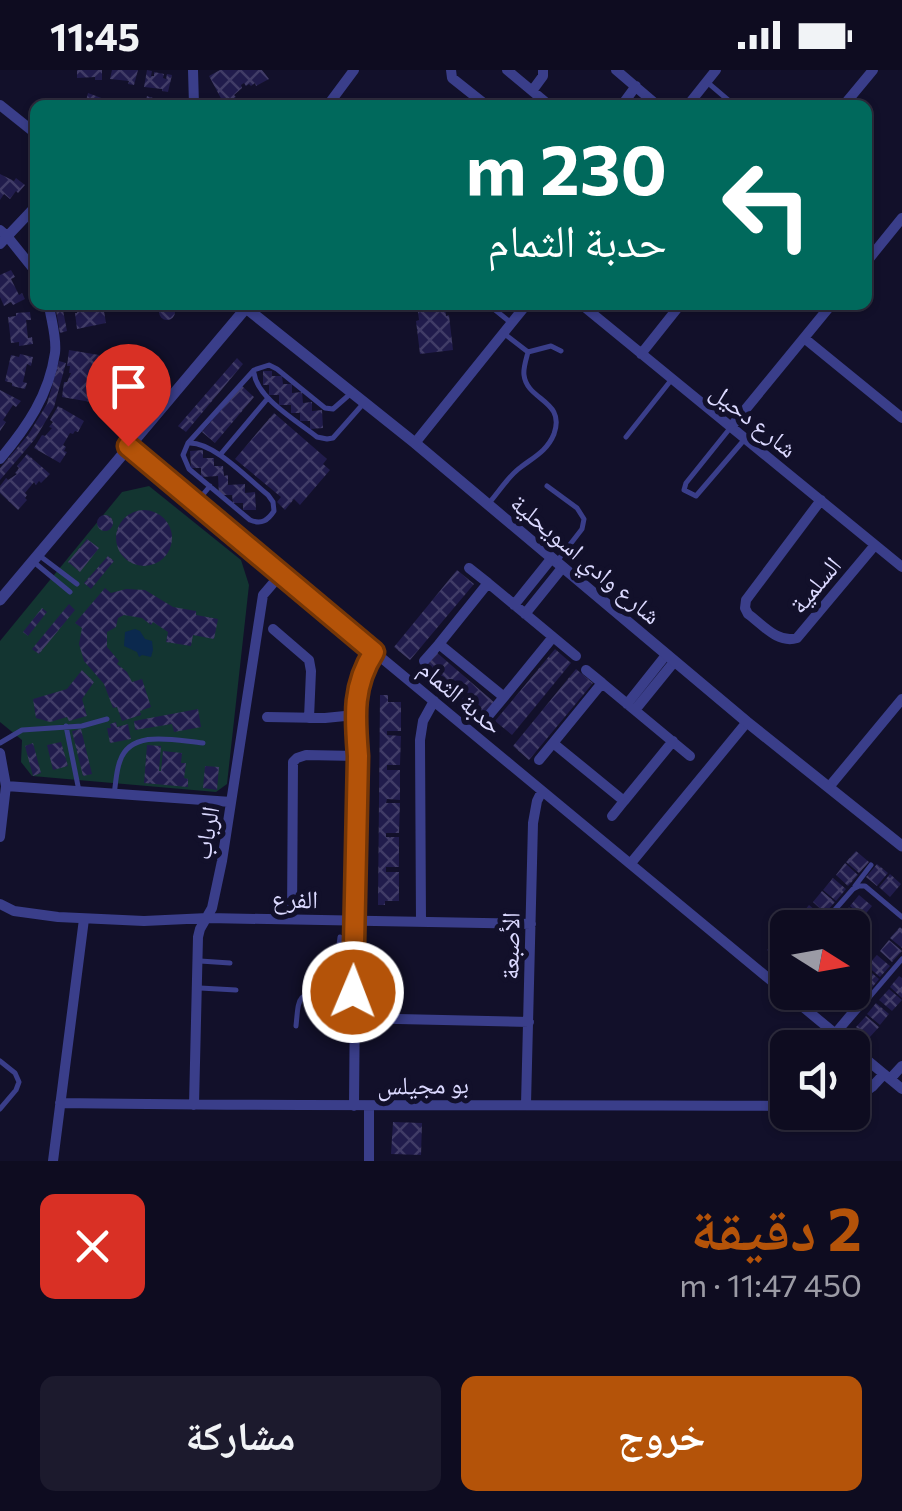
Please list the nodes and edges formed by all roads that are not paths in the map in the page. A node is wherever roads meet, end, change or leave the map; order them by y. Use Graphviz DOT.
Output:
graph roads {
  1 [pos="194,70"];
  2 [pos="354,70"];
  3 [pos="451,70"];
  4 [pos="507,70"];
  5 [pos="543,70"];
  6 [pos="616,70"];
  7 [pos="716,70"];
  8 [pos="854,70"];
  9 [pos="869,74"];
  10 [pos="706,82"];
  11 [pos="636,86"];
  12 [pos="532,91"];
  13 [pos="194,100"];
  14 [pos="332,100"];
  15 [pos="480,100"];
  16 [pos="543,100"];
  17 [pos="626,100"];
  18 [pos="652,100"];
  19 [pos="692,100"];
  20 [pos="728,100"];
  21 [pos="848,100"];
  22 [pos="0,105"];
  23 [pos="30,129"];
  24 [pos="30,212"];
  25 [pos="902,218"];
  26 [pos="2,237"];
  27 [pos="872,255"];
  28 [pos="30,266"];
  29 [pos="50,310"];
  30 [pos="243,310"];
  31 [pos="251,310"];
  32 [pos="493,310"];
  33 [pos="522,310"];
  34 [pos="588,310"];
  35 [pos="676,310"];
  36 [pos="827,310"];
  37 [pos="507,328"];
  38 [pos="804,338"];
  39 [pos="561,351"];
  40 [pos="528,352"];
  41 [pos="641,354"];
  42 [pos="254,370"];
  43 [pos="672,379"];
  44 [pos="351,392"];
  45 [pos="268,398"];
  46 [pos="364,403"];
  47 [pos="902,418"];
  48 [pos="731,428"];
  49 [pos="626,437"];
  50 [pos="746,439"];
  51 [pos="188,443"];
  52 [pos="414,443"];
  53 [pos="128,446"];
  54 [pos="220,455"];
  55 [pos="0,459"];
  56 [pos="210,486"];
  57 [pos="547,486"];
  58 [pos="224,498"];
  59 [pos="820,500"];
  60 [pos="195,504"];
  61 [pos="488,505"];
  62 [pos="210,516"];
  63 [pos="875,545"];
  64 [pos="35,558"];
  65 [pos="557,563"];
  66 [pos="902,567"];
  67 [pos="469,568"];
  68 [pos="281,574"];
  69 [pos="74,582"];
  70 [pos="488,583"];
  71 [pos="70,592"];
  72 [pos="0,600"];
  73 [pos="514,604"];
  74 [pos="525,614"];
  75 [pos="273,629"];
  76 [pos="553,637"];
  77 [pos="439,644"];
  78 [pos="374,652"];
  79 [pos="576,656"];
  80 [pos="670,658"];
  81 [pos="424,661"];
  82 [pos="586,670"];
  83 [pos="602,683"];
  84 [pos="504,697"];
  85 [pos="902,699"];
  86 [pos="434,701"];
  87 [pos="631,707"];
  88 [pos="490,715"];
  89 [pos="267,717"];
  90 [pos="308,718"];
  91 [pos="355,718"];
  92 [pos="107,719"];
  93 [pos="747,722"];
  94 [pos="66,726"];
  95 [pos="672,741"];
  96 [pos="0,743"];
  97 [pos="203,743"];
  98 [pos="553,743"];
  99 [pos="0,754"];
  100 [pos="358,756"];
  101 [pos="690,756"];
  102 [pos="538,760"];
  103 [pos="6,786"];
  104 [pos="830,787"];
  105 [pos="542,790"];
  106 [pos="79,791"];
  107 [pos="114,794"];
  108 [pos="624,801"];
  109 [pos="232,802"];
  110 [pos="612,816"];
  111 [pos="0,837"];
  112 [pos="902,846"];
  113 [pos="631,862"];
  114 [pos="870,865"];
  115 [pos="853,889"];
  116 [pos="0,904"];
  117 [pos="835,910"];
  118 [pos="902,917"];
  119 [pos="208,918"];
  120 [pos="84,919"];
  121 [pos="292,919"];
  122 [pos="354,920"];
  123 [pos="421,922"];
  124 [pos="531,924"];
  125 [pos="340,937"];
  126 [pos="902,958"];
  127 [pos="197,961"];
  128 [pos="230,963"];
  129 [pos="338,965"];
  130 [pos="354,966"];
  131 [pos="197,988"];
  132 [pos="236,990"];
  133 [pos="870,993"];
  134 [pos="855,1010"];
  135 [pos="353,1018"];
  136 [pos="528,1022"];
  137 [pos="296,1026"];
  138 [pos="831,1030"];
  139 [pos="838,1030"];
  140 [pos="0,1061"];
  141 [pos="870,1062"];
  142 [pos="902,1066"];
  143 [pos="887,1076"];
  144 [pos="870,1088"];
  145 [pos="902,1089"];
  146 [pos="60,1102"];
  147 [pos="526,1104"];
  148 [pos="194,1105"];
  149 [pos="354,1106"];
  150 [pos="369,1106"];
  151 [pos="770,1106"];
  152 [pos="0,1109"];
  153 [pos="53,1161"];
  154 [pos="369,1161"];
  1 -- 13 [label="street"];
  2 -- 14 [label="street"];
  3 -- 15 [label="street"];
  4 -- 12 [label="street"];
  5 -- 12 [label="street"];
  6 -- 11 [label="street"];
  7 -- 10 [label="street"];
  8 -- 9 [label="street"];
  9 -- 21 [label="street"];
  10 -- 19 [label="street"];
  10 -- 20 [label="lane"];
  11 -- 17 [label="street"];
  11 -- 18 [label="street"];
  12 -- 16 [label="street"];
  22 -- 23 [label="street"];
  24 -- 26 [label="street"];
  25 -- 27 [label="street"];
  26 -- 28 [label="street"];
  29 -- 55 [label="street"];
  30 -- 53 [label="street"];
  31 -- 44 [label="street, شارع وادي اسويحلية"];
  32 -- 37 [label="lane"];
  33 -- 37 [label="street"];
  34 -- 41 [label="street, شارع دحيل"];
  35 -- 41 [label="street"];
  36 -- 38 [label="street"];
  37 -- 40 [label="lane"];
  37 -- 52 [label="street"];
  38 -- 47 [label="street"];
  38 -- 48 [label="street"];
  39 -- 40 [label="lane"];
  40 -- 61 [label="lane"];
  41 -- 43 [label="street, شارع دحيل"];
  42 -- 44 [label="lane"];
  42 -- 45 [label="lane"];
  42 -- 51 [label="lane"];
  43 -- 48 [label="street, شارع دحيل"];
  43 -- 49 [label="lane"];
  44 -- 46 [label="street, شارع وادي اسويحلية"];
  45 -- 46 [label="lane"];
  45 -- 54 [label="lane"];
  46 -- 52 [label="street, شارع وادي اسويحلية"];
  48 -- 50 [label="street, شارع دحيل"];
  48 -- 50 [label="lane"];
  50 -- 59 [label="street, شارع دحيل"];
  51 -- 54 [label="lane"];
  51 -- 56 [label="lane"];
  52 -- 61 [label="street, شارع وادي اسويحلية"];
  53 -- 60 [label="street, حدبة الثمام"];
  53 -- 64 [label="street"];
  54 -- 58 [label="lane"];
  56 -- 58 [label="lane"];
  56 -- 60 [label="lane"];
  57 -- 65 [label="lane"];
  58 -- 62 [label="lane"];
  59 -- 63 [label="street, شارع دحيل"];
  59 -- 63 [label="street, السلمية"];
  60 -- 62 [label="street, حدبة الثمام"];
  61 -- 65 [label="street, شارع وادي اسويحلية"];
  62 -- 68 [label="street, حدبة الثمام"];
  63 -- 66 [label="street, شارع دحيل"];
  64 -- 69 [label="lane"];
  64 -- 71 [label="lane"];
  64 -- 72 [label="street"];
  65 -- 73 [label="street"];
  65 -- 74 [label="street"];
  65 -- 80 [label="street, شارع وادي اسويحلية"];
  67 -- 70 [label="street"];
  68 -- 78 [label="street, حدبة الثمام"];
  68 -- 109 [label="street, الرباب"];
  70 -- 73 [label="street"];
  70 -- 77 [label="street"];
  73 -- 74 [label="street"];
  74 -- 76 [label="street"];
  75 -- 90 [label="street"];
  76 -- 79 [label="street"];
  76 -- 84 [label="street"];
  77 -- 81 [label="street"];
  77 -- 84 [label="street"];
  78 -- 86 [label="street, حدبة الثمام"];
  78 -- 91 [label="street"];
  80 -- 87 [label="street"];
  80 -- 93 [label="street, شارع وادي اسويحلية"];
  82 -- 83 [label="street"];
  83 -- 87 [label="street"];
  83 -- 98 [label="street"];
  84 -- 88 [label="street"];
  85 -- 104 [label="street"];
  86 -- 105 [label="street, حدبة الثمام"];
  86 -- 123 [label="street"];
  87 -- 95 [label="street"];
  89 -- 90 [label="street"];
  90 -- 91 [label="street"];
  91 -- 100 [label="street"];
  92 -- 94 [label="lane"];
  93 -- 104 [label="street, شارع وادي اسويحلية"];
  93 -- 113 [label="street"];
  94 -- 96 [label="lane"];
  94 -- 106 [label="lane"];
  95 -- 101 [label="street"];
  95 -- 108 [label="street"];
  97 -- 107 [label="lane"];
  98 -- 102 [label="street"];
  98 -- 108 [label="street"];
  99 -- 103 [label="street"];
  100 -- 121 [label="street"];
  100 -- 122 [label="street"];
  103 -- 106 [label="street"];
  103 -- 111 [label="street"];
  104 -- 112 [label="street, شارع وادي اسويحلية"];
  105 -- 113 [label="street, حدبة الثمام"];
  105 -- 124 [label="street, الأصبعة"];
  106 -- 107 [label="street"];
  107 -- 109 [label="street"];
  108 -- 110 [label="street"];
  109 -- 119 [label="street, الرباب"];
  113 -- 138 [label="street, حدبة الثمام"];
  114 -- 115 [label="lane"];
  115 -- 117 [label="lane"];
  115 -- 118 [label="lane"];
  116 -- 120 [label="street, الفرع"];
  119 -- 120 [label="street, الفرع"];
  119 -- 121 [label="street, الفرع"];
  119 -- 127 [label="street, الرباب"];
  120 -- 146 [label="street"];
  121 -- 122 [label="street, الفرع"];
  122 -- 123 [label="street, الفرع"];
  122 -- 130 [label="street"];
  123 -- 124 [label="street, الفرع"];
  124 -- 136 [label="street, الأصبعة"];
  125 -- 129 [label="lane"];
  126 -- 133 [label="lane"];
  127 -- 128 [label="lane"];
  127 -- 131 [label="street, الرباب"];
  129 -- 130 [label="lane"];
  129 -- 137 [label="lane"];
  130 -- 135 [label="street"];
  131 -- 132 [label="lane"];
  131 -- 148 [label="street, الرباب"];
  134 -- 139 [label="lane"];
  135 -- 136 [label="street"];
  135 -- 149 [label="street"];
  136 -- 147 [label="street, الأصبعة"];
  140 -- 152 [label="lane"];
  141 -- 143 [label="street, حدبة الثمام"];
  142 -- 143 [label="street"];
  143 -- 144 [label="street"];
  143 -- 145 [label="street, حدبة الثمام"];
  146 -- 148 [label="street, بو مجيلس"];
  146 -- 153 [label="street"];
  147 -- 150 [label="street, بو مجيلس"];
  147 -- 151 [label="street, بو مجيلس"];
  148 -- 149 [label="street, بو مجيلس"];
  149 -- 150 [label="street, بو مجيلس"];
  150 -- 154 [label="street"];
}
